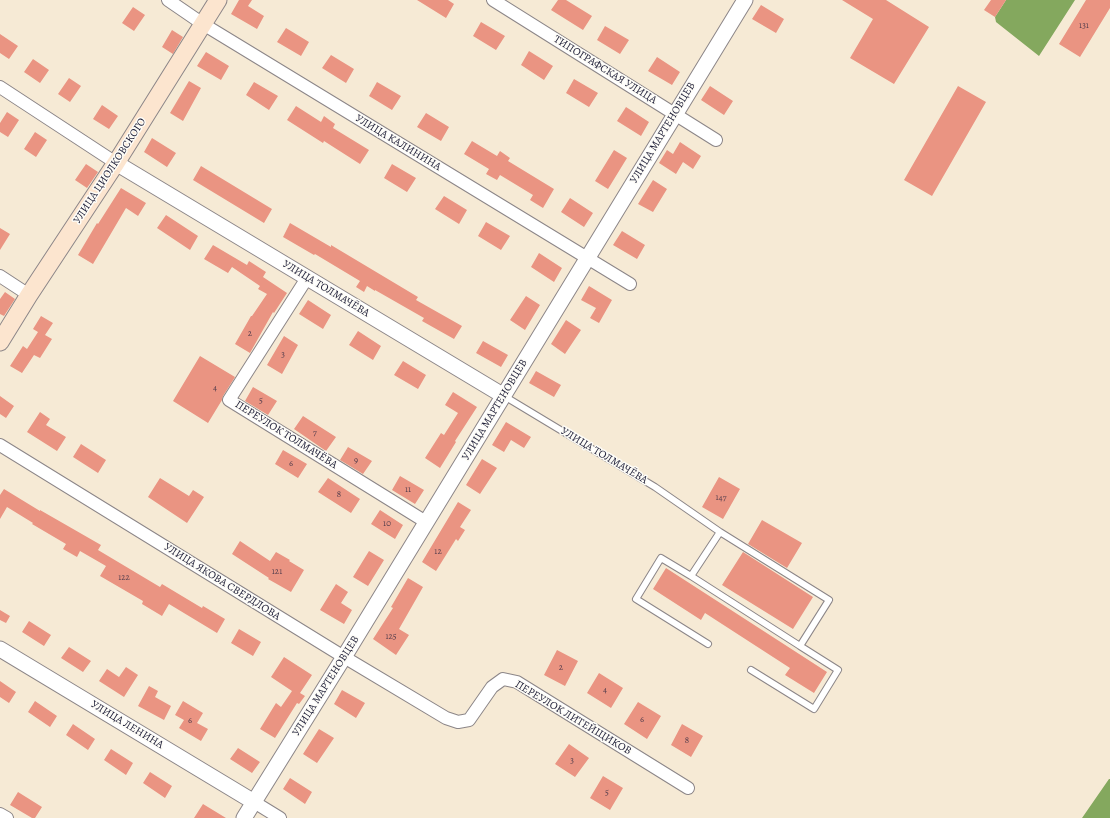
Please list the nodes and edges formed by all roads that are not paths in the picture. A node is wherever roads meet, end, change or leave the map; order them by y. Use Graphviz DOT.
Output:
graph roads {
  1 [pos="168,0"];
  2 [pos="218,0"];
  3 [pos="493,0"];
  4 [pos="744,0"];
  5 [pos="204,24"];
  6 [pos="0,87"];
  7 [pos="675,114"];
  8 [pos="716,140"];
  9 [pos="116,163"];
  10 [pos="587,258"];
  11 [pos="0,276"];
  12 [pos="308,278"];
  13 [pos="630,284"];
  14 [pos="29,295"];
  15 [pos="0,342"];
  16 [pos="504,396"];
  17 [pos="0,444"];
  18 [pos="426,522"];
  19 [pos="720,532"];
  20 [pos="691,576"];
  21 [pos="708,644"];
  22 [pos="800,646"];
  23 [pos="0,649"];
  24 [pos="344,658"];
  25 [pos="751,670"];
  26 [pos="446,718"];
  27 [pos="688,788"];
  28 [pos="254,802"];
  29 [pos="0,814"];
  30 [pos="7,818"];
  31 [pos="244,818"];
  32 [pos="280,818"];
  1 -- 5 [label="street, УЛИЦА КАЛИНИНА"];
  2 -- 5 [label="main road, УЛИЦА ЦИОЛКОВСКОГО"];
  3 -- 7 [label="street, ТИПОГРАФСКАЯ УЛИЦА"];
  4 -- 7 [label="street, УЛИЦА МАРТЕНОВЦЕВ"];
  5 -- 9 [label="main road, УЛИЦА ЦИОЛКОВСКОГО"];
  5 -- 10 [label="street, УЛИЦА КАЛИНИНА"];
  6 -- 9 [label="street, УЛИЦА ТОЛМАЧЁВА"];
  7 -- 8 [label="street, ТИПОГРАФСКАЯ УЛИЦА"];
  7 -- 10 [label="street, УЛИЦА МАРТЕНОВЦЕВ"];
  9 -- 12 [label="street, УЛИЦА ТОЛМАЧЁВА"];
  9 -- 14 [label="main road, УЛИЦА ЦИОЛКОВСКОГО"];
  10 -- 13 [label="street, УЛИЦА КАЛИНИНА"];
  10 -- 16 [label="street, УЛИЦА МАРТЕНОВЦЕВ"];
  11 -- 14 [label="street"];
  12 -- 16 [label="street, УЛИЦА ТОЛМАЧЁВА"];
  12 -- 18 [label="street, ПЕРЕУЛОК ТОЛМАЧЁВА"];
  14 -- 15 [label="main road, УЛИЦА ЦИОЛКОВСКОГО"];
  16 -- 18 [label="street, УЛИЦА МАРТЕНОВЦЕВ"];
  16 -- 19 [label="lane, УЛИЦА ТОЛМАЧЁВА"];
  17 -- 24 [label="street, УЛИЦА ЯКОВА СВЕРДЛОВА"];
  18 -- 24 [label="street, УЛИЦА МАРТЕНОВЦЕВ"];
  19 -- 20 [label="lane"];
  19 -- 22 [label="lane, УЛИЦА ТОЛМАЧЁВА"];
  20 -- 21 [label="lane"];
  20 -- 22 [label="lane"];
  22 -- 25 [label="lane"];
  23 -- 28 [label="street, УЛИЦА ЛЕНИНА"];
  24 -- 26 [label="street, УЛИЦА ЯКОВА СВЕРДЛОВА"];
  24 -- 28 [label="street, УЛИЦА МАРТЕНОВЦЕВ"];
  26 -- 27 [label="street, ПЕРЕУЛОК ЛИТЕЙЩИКОВ"];
  28 -- 31 [label="street, УЛИЦА МАРТЕНОВЦЕВ"];
  28 -- 32 [label="street"];
  29 -- 30 [label="street"];
}
